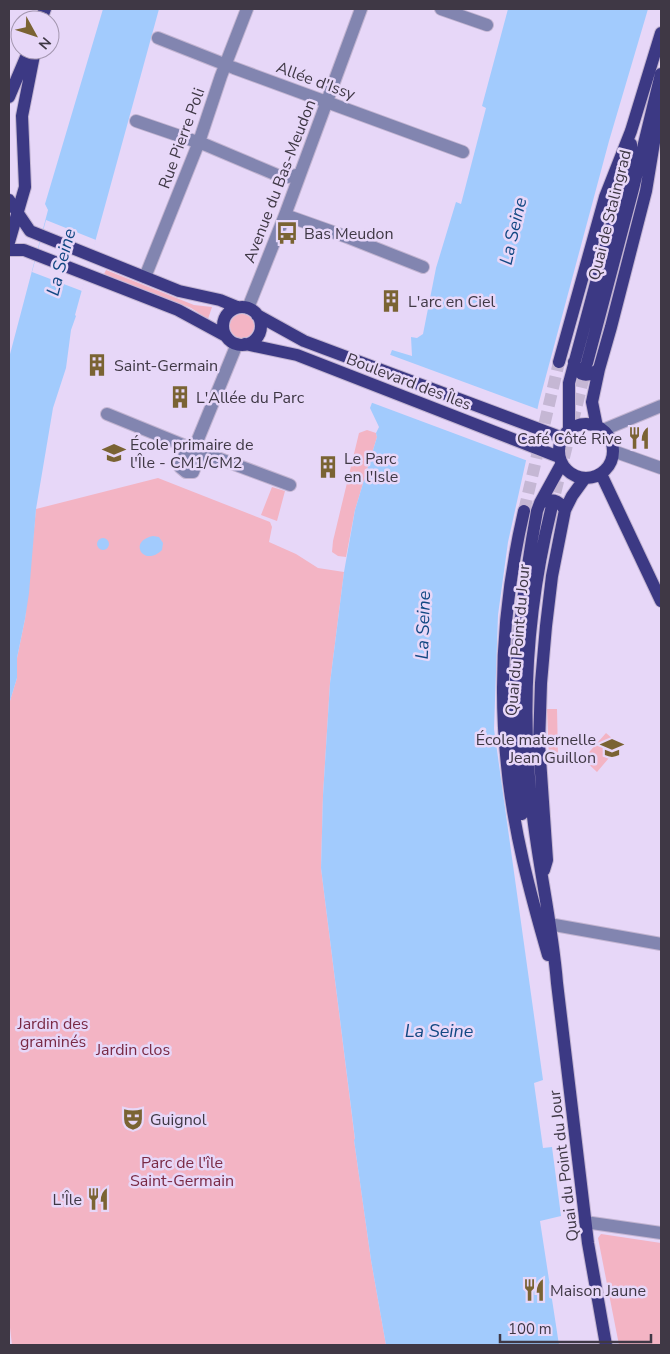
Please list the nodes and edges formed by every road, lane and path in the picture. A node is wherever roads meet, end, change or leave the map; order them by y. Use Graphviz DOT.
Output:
graph roads {
  1 [pos="247,9"];
  2 [pos="361,9"];
  3 [pos="441,9"];
  4 [pos="487,25"];
  5 [pos="661,33"];
  6 [pos="158,38"];
  7 [pos="25,60"];
  8 [pos="33,60"];
  9 [pos="225,65"];
  10 [pos="661,74"];
  11 [pos="9,97"];
  12 [pos="661,100"];
  13 [pos="326,101"];
  14 [pos="136,121"];
  15 [pos="631,131"];
  16 [pos="199,142"];
  17 [pos="463,152"];
  18 [pos="300,174"];
  19 [pos="277,175"];
  20 [pos="290,199"];
  21 [pos="9,200"];
  22 [pos="17,213"];
  23 [pos="284,215"];
  24 [pos="9,242"];
  25 [pos="9,250"];
  26 [pos="423,267"];
  27 [pos="144,277"];
  28 [pos="247,310"];
  29 [pos="226,336"];
  30 [pos="241,344"];
  31 [pos="559,362"];
  32 [pos="574,362"];
  33 [pos="587,363"];
  34 [pos="599,369"];
  35 [pos="661,406"];
  36 [pos="107,414"];
  37 [pos="600,428"];
  38 [pos="566,434"];
  39 [pos="195,449"];
  40 [pos="613,451"];
  41 [pos="560,460"];
  42 [pos="661,468"];
  43 [pos="601,474"];
  44 [pos="585,478"];
  45 [pos="290,485"];
  46 [pos="545,506"];
  47 [pos="565,510"];
  48 [pos="524,511"];
  49 [pos="661,601"];
  50 [pos="521,853"];
  51 [pos="541,880"];
  52 [pos="550,924"];
  53 [pos="661,944"];
  54 [pos="557,983"];
  55 [pos="585,1222"];
  56 [pos="661,1233"];
  57 [pos="606,1345"];
  1 -- 9 [label="street, Rue Pierre Poli"];
  2 -- 13 [label="street, Avenue du Bas-Meudon"];
  3 -- 4 [label="street"];
  5 -- 15 [label="main road, Quai de Stalingrad"];
  6 -- 9 [label="street, Allée d'Issy"];
  7 -- 11 [label="main road"];
  8 -- 22 [label="main road"];
  9 -- 13 [label="street, Allée d'Issy"];
  9 -- 16 [label="street, Rue Pierre Poli"];
  10 -- 33 [label="main road, Quai de Stalingrad"];
  12 -- 34 [label="main road"];
  13 -- 17 [label="street, Allée d'Issy"];
  13 -- 18 [label="street, Avenue du Bas-Meudon"];
  14 -- 16 [label="street"];
  15 -- 31 [label="main road"];
  15 -- 32 [label="main road"];
  16 -- 19 [label="street"];
  16 -- 27 [label="street, Rue Pierre Poli"];
  18 -- 19 [label="street"];
  18 -- 20 [label="street, Avenue du Bas-Meudon"];
  19 -- 20 [label="street"];
  20 -- 23 [label="street, Avenue du Bas-Meudon"];
  21 -- 22 [label="main road, Boulevard des Îles"];
  22 -- 24 [label="main road"];
  22 -- 27 [label="main road, Boulevard des Îles"];
  23 -- 26 [label="street"];
  23 -- 28 [label="street, Avenue du Bas-Meudon"];
  25 -- 29 [label="main road"];
  27 -- 28 [label="main road, Boulevard des Îles"];
  28 -- 29 [label="main road"];
  28 -- 30 [label="main road"];
  28 -- 38 [label="main road, Boulevard des Îles"];
  29 -- 30 [label="main road"];
  30 -- 39 [label="street"];
  30 -- 41 [label="main road, Boulevard des Îles"];
  32 -- 34 [label="main road"];
  32 -- 38 [label="main road"];
  34 -- 37 [label="main road"];
  35 -- 37 [label="street"];
  36 -- 39 [label="street"];
  37 -- 38 [label="main road"];
  37 -- 40 [label="main road"];
  38 -- 41 [label="main road"];
  39 -- 45 [label="street"];
  40 -- 42 [label="street"];
  40 -- 43 [label="main road"];
  41 -- 44 [label="main road"];
  41 -- 46 [label="main road"];
  43 -- 44 [label="main road"];
  43 -- 49 [label="main road"];
  44 -- 47 [label="main road"];
  46 -- 47 [label="main road"];
  46 -- 50 [label="main road"];
  46 -- 51 [label="main road, Quai du Point du Jour"];
  47 -- 51 [label="main road"];
  48 -- 50 [label="main road, Quai du Point du Jour"];
  50 -- 54 [label="main road, Quai du Point du Jour"];
  51 -- 52 [label="main road, Quai du Point du Jour"];
  52 -- 53 [label="street"];
  52 -- 54 [label="main road, Quai du Point du Jour"];
  54 -- 55 [label="main road, Quai du Point du Jour"];
  55 -- 56 [label="street"];
  55 -- 57 [label="main road, Quai du Point du Jour"];
}
